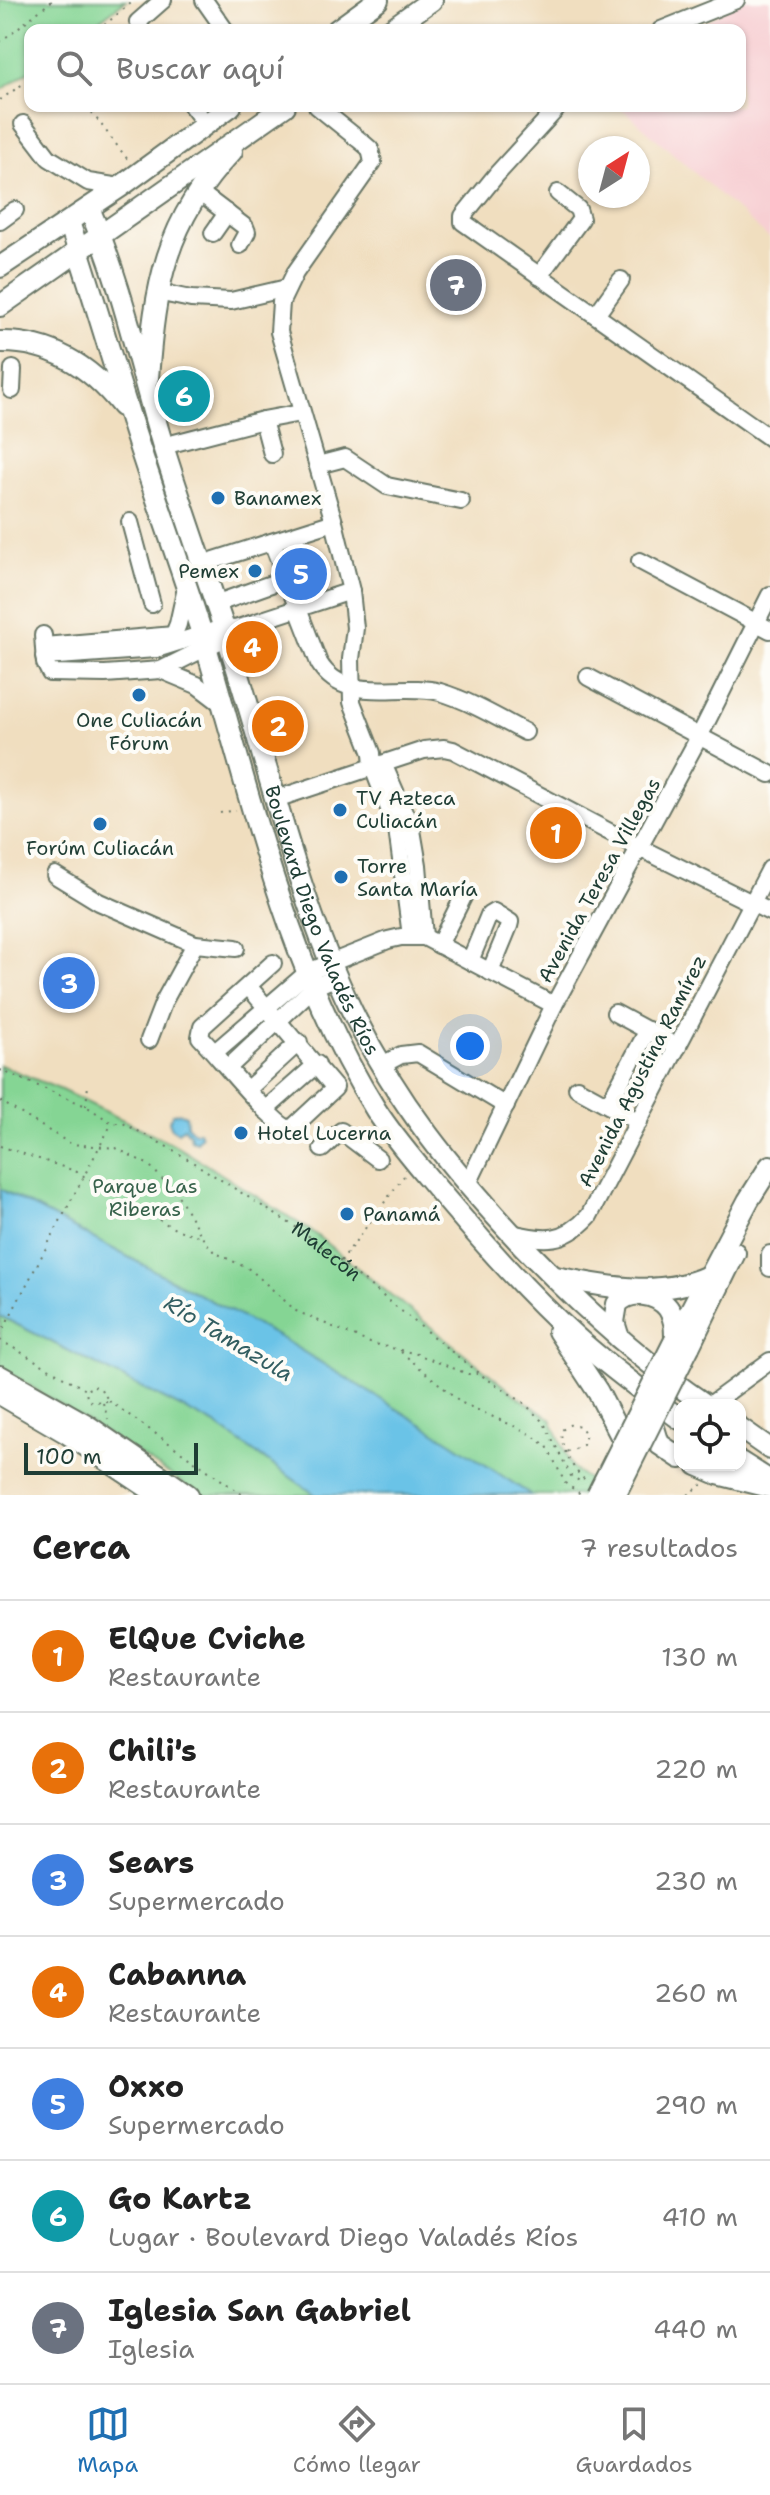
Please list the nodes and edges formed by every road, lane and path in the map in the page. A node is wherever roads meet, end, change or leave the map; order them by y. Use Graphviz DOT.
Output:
graph roads {
  1 [pos="53,0"];
  2 [pos="135,0"];
  3 [pos="163,0"];
  4 [pos="204,0"];
  5 [pos="378,0"];
  6 [pos="432,0"];
  7 [pos="736,0"];
  8 [pos="105,24"];
  9 [pos="139,24"];
  10 [pos="221,24"];
  11 [pos="345,24"];
  12 [pos="398,24"];
  13 [pos="677,24"];
  14 [pos="0,42"];
  15 [pos="24,83"];
  16 [pos="0,100"];
  17 [pos="92,112"];
  18 [pos="197,112"];
  19 [pos="223,112"];
  20 [pos="276,112"];
  21 [pos="324,112"];
  22 [pos="554,112"];
  23 [pos="23,124"];
  24 [pos="206,124"];
  25 [pos="256,126"];
  26 [pos="138,174"];
  27 [pos="120,187"];
  28 [pos="199,192"];
  29 [pos="558,193"];
  30 [pos="89,208"];
  31 [pos="15,210"];
  32 [pos="227,213"];
  33 [pos="0,221"];
  34 [pos="69,222"];
  35 [pos="213,233"];
  36 [pos="100,234"];
  37 [pos="240,245"];
  38 [pos="78,249"];
  39 [pos="0,267"];
  40 [pos="539,276"];
  41 [pos="621,280"];
  42 [pos="287,288"];
  43 [pos="157,292"];
  44 [pos="0,306"];
  45 [pos="596,315"];
  46 [pos="0,342"];
  47 [pos="13,369"];
  48 [pos="12,390"];
  49 [pos="147,390"];
  50 [pos="301,413"];
  51 [pos="129,414"];
  52 [pos="263,420"];
  53 [pos="770,438"];
  54 [pos="163,446"];
  55 [pos="272,454"];
  56 [pos="318,465"];
  57 [pos="461,501"];
  58 [pos="130,522"];
  59 [pos="334,522"];
  60 [pos="272,542"];
  61 [pos="640,561"];
  62 [pos="202,564"];
  63 [pos="285,579"];
  64 [pos="186,588"];
  65 [pos="351,591"];
  66 [pos="770,595"];
  67 [pos="152,604"];
  68 [pos="215,604"];
  69 [pos="298,609"];
  70 [pos="763,626"];
  71 [pos="228,631"];
  72 [pos="171,641"];
  73 [pos="204,642"];
  74 [pos="161,670"];
  75 [pos="588,677"];
  76 [pos="350,688"];
  77 [pos="222,704"];
  78 [pos="525,732"];
  79 [pos="699,737"];
  80 [pos="376,762"];
  81 [pos="770,774"];
  82 [pos="276,799"];
  83 [pos="640,848"];
  84 [pos="770,869"];
  85 [pos="55,875"];
  86 [pos="465,893"];
  87 [pos="752,903"];
  88 [pos="770,912"];
  89 [pos="425,940"];
  90 [pos="195,944"];
  91 [pos="236,948"];
  92 [pos="470,961"];
  93 [pos="273,963"];
  94 [pos="334,970"];
  95 [pos="490,972"];
  96 [pos="311,980"];
  97 [pos="248,986"];
  98 [pos="554,1005"];
  99 [pos="273,1013"];
  100 [pos="615,1013"];
  101 [pos="648,1030"];
  102 [pos="149,1040"];
  103 [pos="299,1042"];
  104 [pos="678,1047"];
  105 [pos="215,1052"];
  106 [pos="317,1064"];
  107 [pos="382,1065"];
  108 [pos="229,1067"];
  109 [pos="0,1070"];
  110 [pos="354,1073"];
  111 [pos="88,1085"];
  112 [pos="335,1088"];
  113 [pos="577,1088"];
  114 [pos="248,1089"];
  115 [pos="0,1101"];
  116 [pos="608,1105"];
  117 [pos="86,1106"];
  118 [pos="506,1106"];
  119 [pos="265,1110"];
  120 [pos="639,1122"];
  121 [pos="112,1123"];
  122 [pos="0,1146"];
  123 [pos="322,1149"];
  124 [pos="378,1159"];
  125 [pos="415,1161"];
  126 [pos="770,1167"];
  127 [pos="467,1186"];
  128 [pos="511,1233"];
  129 [pos="202,1237"];
  130 [pos="770,1254"];
  131 [pos="341,1262"];
  132 [pos="770,1268"];
  133 [pos="708,1276"];
  134 [pos="553,1277"];
  135 [pos="544,1307"];
  136 [pos="0,1335"];
  137 [pos="619,1338"];
  138 [pos="0,1340"];
  139 [pos="682,1343"];
  140 [pos="400,1351"];
  141 [pos="770,1361"];
  142 [pos="478,1373"];
  143 [pos="0,1376"];
  144 [pos="86,1390"];
  145 [pos="0,1394"];
  146 [pos="699,1399"];
  147 [pos="716,1399"];
  148 [pos="109,1401"];
  149 [pos="674,1414"];
  150 [pos="652,1421"];
  151 [pos="746,1432"];
  152 [pos="624,1442"];
  153 [pos="769,1446"];
  154 [pos="558,1454"];
  155 [pos="674,1454"];
  156 [pos="746,1466"];
  157 [pos="711,1471"];
  158 [pos="770,1484"];
  159 [pos="598,1493"];
  160 [pos="159,1495"];
  161 [pos="188,1495"];
  162 [pos="243,1495"];
  1 -- 14 [label="path"];
  2 -- 8 [label="path"];
  3 -- 9 [label="street"];
  4 -- 10 [label="street"];
  5 -- 11 [label="main road"];
  6 -- 12 [label="main road"];
  7 -- 13 [label="street"];
  15 -- 16 [label="path"];
  17 -- 26 [label="path"];
  18 -- 24 [label="street"];
  19 -- 24 [label="main road"];
  20 -- 25 [label="main road"];
  21 -- 42 [label="street"];
  22 -- 40 [label="street"];
  23 -- 27 [label="street"];
  24 -- 26 [label="main road"];
  25 -- 28 [label="main road"];
  25 -- 36 [label="main road"];
  26 -- 27 [label="main road"];
  27 -- 30 [label="main road"];
  28 -- 32 [label="street"];
  28 -- 43 [label="main road"];
  29 -- 40 [label="street"];
  30 -- 34 [label="main road"];
  30 -- 36 [label="main road, Boulevard Diego Valadés Ríos"];
  31 -- 33 [label="street"];
  32 -- 35 [label="street"];
  32 -- 37 [label="street"];
  34 -- 38 [label="main road, Boulevard Diego Valadés Ríos"];
  34 -- 39 [label="main road"];
  36 -- 38 [label="main road"];
  36 -- 49 [label="main road, Boulevard Diego Valadés Ríos"];
  38 -- 44 [label="main road"];
  38 -- 51 [label="main road, Boulevard Diego Valadés Ríos"];
  40 -- 45 [label="street"];
  41 -- 45 [label="street"];
  42 -- 43 [label="street"];
  42 -- 50 [label="street"];
  43 -- 49 [label="main road"];
  45 -- 53 [label="street"];
  46 -- 51 [label="main road"];
  47 -- 48 [label="street"];
  49 -- 54 [label="main road, Boulevard Diego Valadés Ríos"];
  50 -- 52 [label="street"];
  50 -- 56 [label="street"];
  51 -- 64 [label="main road, Boulevard Diego Valadés Ríos"];
  52 -- 54 [label="street"];
  52 -- 55 [label="street"];
  54 -- 62 [label="main road, Boulevard Diego Valadés Ríos"];
  56 -- 57 [label="street"];
  56 -- 59 [label="street"];
  58 -- 67 [label="street"];
  59 -- 60 [label="street"];
  59 -- 65 [label="street"];
  60 -- 62 [label="street"];
  60 -- 63 [label="street"];
  61 -- 70 [label="street"];
  62 -- 68 [label="main road, Boulevard Diego Valadés Ríos"];
  63 -- 68 [label="street"];
  63 -- 69 [label="street"];
  64 -- 72 [label="street"];
  64 -- 73 [label="main road, Boulevard Diego Valadés Ríos"];
  65 -- 69 [label="street"];
  65 -- 76 [label="street"];
  66 -- 70 [label="street, Avenida Teresa Villegas"];
  68 -- 71 [label="main road, Boulevard Diego Valadés Ríos"];
  69 -- 71 [label="street"];
  69 -- 76 [label="street"];
  70 -- 79 [label="street, Avenida Teresa Villegas"];
  71 -- 73 [label="street"];
  71 -- 82 [label="main road, Boulevard Diego Valadés Ríos"];
  72 -- 73 [label="street"];
  72 -- 74 [label="street"];
  73 -- 74 [label="street"];
  73 -- 77 [label="main road, Boulevard Diego Valadés Ríos"];
  74 -- 77 [label="street"];
  75 -- 79 [label="street"];
  76 -- 78 [label="street"];
  76 -- 80 [label="street"];
  77 -- 96 [label="main road, Boulevard Diego Valadés Ríos"];
  79 -- 81 [label="street"];
  79 -- 83 [label="street, Avenida Teresa Villegas"];
  80 -- 82 [label="street"];
  80 -- 83 [label="street"];
  80 -- 89 [label="street"];
  82 -- 94 [label="main road, Boulevard Diego Valadés Ríos"];
  83 -- 87 [label="street"];
  83 -- 98 [label="street, Avenida Teresa Villegas"];
  84 -- 87 [label="street, Avenida Agustina Ramírez"];
  85 -- 90 [label="street"];
  86 -- 89 [label="street"];
  87 -- 88 [label="street"];
  87 -- 104 [label="street, Avenida Agustina Ramírez"];
  89 -- 92 [label="street"];
  89 -- 94 [label="street"];
  90 -- 91 [label="street"];
  90 -- 102 [label="street"];
  92 -- 95 [label="street"];
  92 -- 95 [label="street"];
  93 -- 97 [label="street"];
  94 -- 96 [label="street"];
  94 -- 107 [label="main road, Boulevard Diego Valadés Ríos"];
  95 -- 98 [label="street"];
  96 -- 99 [label="street"];
  96 -- 110 [label="main road, Boulevard Diego Valadés Ríos"];
  97 -- 99 [label="street"];
  97 -- 105 [label="street"];
  98 -- 118 [label="street, Avenida Teresa Villegas"];
  99 -- 103 [label="street"];
  99 -- 105 [label="street"];
  99 -- 108 [label="street"];
  100 -- 101 [label="street"];
  101 -- 104 [label="street"];
  101 -- 116 [label="street"];
  103 -- 106 [label="street"];
  103 -- 114 [label="street"];
  104 -- 120 [label="street, Avenida Agustina Ramírez"];
  105 -- 108 [label="street"];
  106 -- 112 [label="street"];
  106 -- 119 [label="street"];
  107 -- 118 [label="street"];
  107 -- 127 [label="main road, Boulevard Diego Valadés Ríos"];
  108 -- 114 [label="street"];
  109 -- 117 [label="path, Malecón"];
  110 -- 112 [label="street"];
  110 -- 125 [label="main road, Boulevard Diego Valadés Ríos"];
  111 -- 117 [label="path"];
  112 -- 119 [label="street"];
  113 -- 116 [label="street"];
  114 -- 119 [label="street"];
  115 -- 129 [label="path"];
  116 -- 120 [label="street"];
  117 -- 121 [label="path, Malecón"];
  118 -- 127 [label="street, Avenida Teresa Villegas"];
  120 -- 128 [label="street, Avenida Agustina Ramírez"];
  121 -- 131 [label="path, Malecón"];
  121 -- 136 [label="path, bridge"];
  122 -- 129 [label="path"];
  123 -- 124 [label="street"];
  125 -- 131 [label="path"];
  125 -- 135 [label="main road, Boulevard Diego Valadés Ríos"];
  126 -- 133 [label="main road"];
  126 -- 139 [label="main road"];
  127 -- 128 [label="main road, Boulevard Diego Valadés Ríos"];
  128 -- 134 [label="main road, Boulevard Diego Valadés Ríos"];
  129 -- 140 [label="path"];
  130 -- 132 [label="street"];
  131 -- 142 [label="path, Malecón"];
  133 -- 134 [label="main road"];
  133 -- 139 [label="main road"];
  134 -- 137 [label="main road, Boulevard Diego Valadés Ríos"];
  135 -- 149 [label="main road, Boulevard Diego Valadés Ríos"];
  135 -- 152 [label="main road"];
  137 -- 139 [label="main road"];
  137 -- 146 [label="main road, Boulevard Diego Valadés Ríos"];
  138 -- 144 [label="path"];
  139 -- 150 [label="main road, bridge"];
  139 -- 152 [label="main road, bridge"];
  140 -- 142 [label="path"];
  140 -- 159 [label="path"];
  141 -- 147 [label="street"];
  142 -- 154 [label="path, Malecón"];
  143 -- 161 [label="main road"];
  144 -- 148 [label="path"];
  144 -- 148 [label="path"];
  145 -- 160 [label="main road"];
  148 -- 162 [label="path"];
  150 -- 155 [label="main road"];
  150 -- 159 [label="main road, bridge"];
  151 -- 153 [label="main road"];
  152 -- 159 [label="main road, bridge"];
  154 -- 159 [label="path, Malecón"];
  154 -- 159 [label="path, bridge"];
  156 -- 158 [label="main road"];
  157 -- 158 [label="main road"];
}
